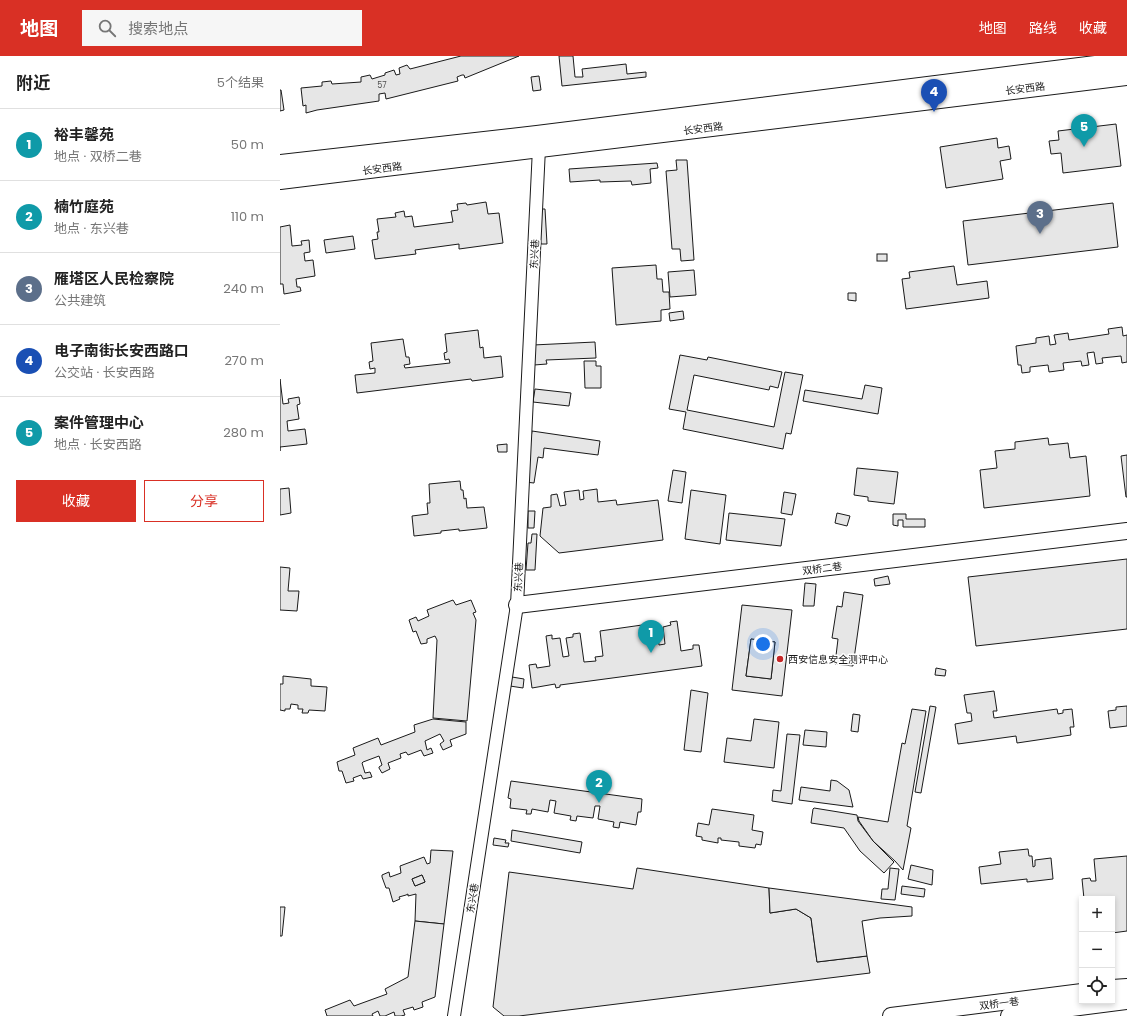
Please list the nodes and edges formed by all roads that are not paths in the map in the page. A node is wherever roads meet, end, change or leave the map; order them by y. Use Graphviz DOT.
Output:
graph roads {
  1 [pos="1127,61"];
  2 [pos="1127,76"];
  3 [pos="538,141"];
  4 [pos="280,164"];
  5 [pos="280,180"];
  6 [pos="1127,531"];
  7 [pos="517,605"];
  8 [pos="1127,987"];
  9 [pos="1115,988"];
  10 [pos="1079,992"];
  11 [pos="1127,1001"];
  12 [pos="454,1016"];
  13 [pos="891,1016"];
  14 [pos="1009,1016"];
  1 -- 3 [label="main road, 长安西路"];
  2 -- 3 [label="main road, 长安西路"];
  3 -- 4 [label="main road, 长安西路"];
  3 -- 5 [label="main road, 长安西路"];
  3 -- 7 [label="street, 东兴巷"];
  6 -- 7 [label="street, 双桥二巷"];
  7 -- 12 [label="street, 东兴巷"];
  8 -- 9 [label="street"];
  10 -- 13 [label="street, 双桥一巷"];
  11 -- 14 [label="street, 双桥一巷"];
}
